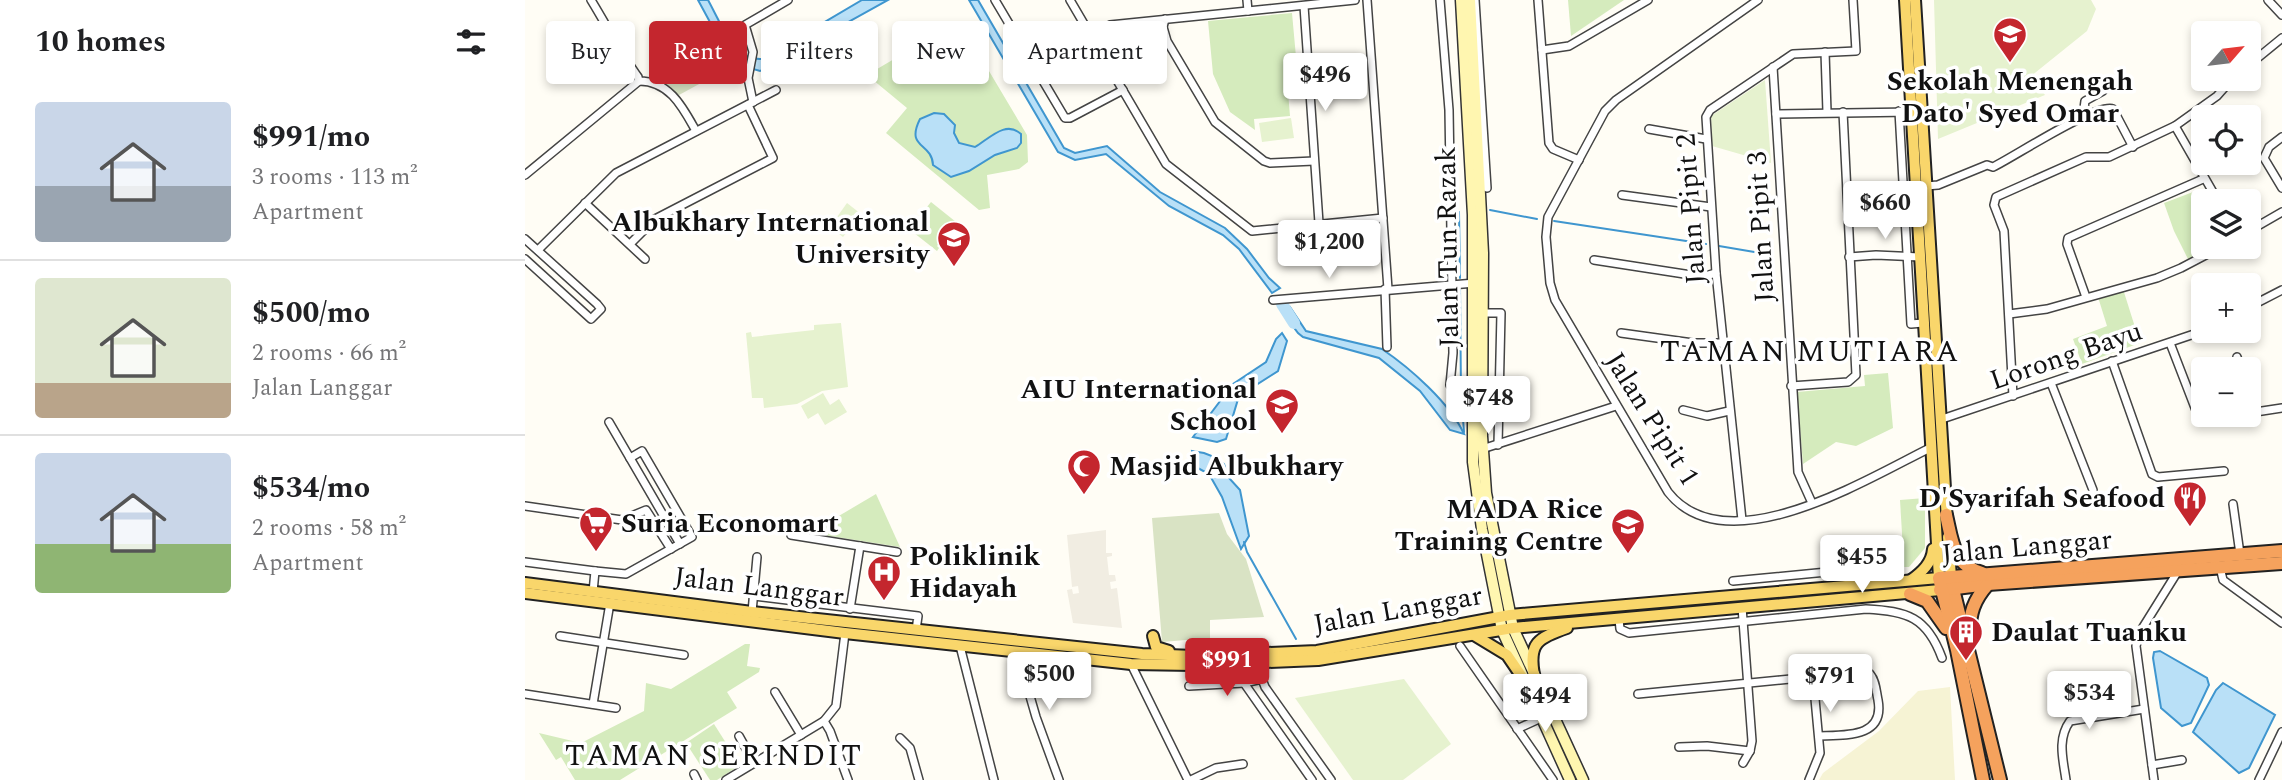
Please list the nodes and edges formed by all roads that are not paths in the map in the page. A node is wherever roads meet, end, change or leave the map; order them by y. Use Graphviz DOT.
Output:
graph roads {
  1 [pos="591,0"];
  2 [pos="788,0"];
  3 [pos="995,0"];
  4 [pos="1069,0"];
  5 [pos="1247,0"];
  6 [pos="1355,0"];
  7 [pos="1367,0"];
  8 [pos="1440,0"];
  9 [pos="1461,0"];
  10 [pos="1473,0"];
  11 [pos="1538,0"];
  12 [pos="1648,0"];
  13 [pos="1758,0"];
  14 [pos="1853,0"];
  15 [pos="1905,0"];
  16 [pos="1915,0"];
  17 [pos="2268,0"];
  18 [pos="773,4"];
  19 [pos="1304,6"];
  20 [pos="1248,11"];
  21 [pos="2282,15"];
  22 [pos="1165,19"];
  23 [pos="1082,21"];
  24 [pos="1147,21"];
  25 [pos="2282,38"];
  26 [pos="1542,50"];
  27 [pos="1825,52"];
  28 [pos="2261,55"];
  29 [pos="1773,67"];
  30 [pos="639,81"];
  31 [pos="1119,84"];
  32 [pos="776,90"];
  33 [pos="1123,90"];
  34 [pos="2103,91"];
  35 [pos="2221,91"];
  36 [pos="750,103"];
  37 [pos="1899,111"];
  38 [pos="1912,111"];
  39 [pos="1827,112"];
  40 [pos="1843,113"];
  41 [pos="1776,114"];
  42 [pos="2083,117"];
  43 [pos="2175,126"];
  44 [pos="1649,129"];
  45 [pos="696,131"];
  46 [pos="2282,137"];
  47 [pos="1706,139"];
  48 [pos="2133,147"];
  49 [pos="1579,160"];
  50 [pos="1314,161"];
  51 [pos="525,175"];
  52 [pos="1483,179"];
  53 [pos="2203,179"];
  54 [pos="1926,186"];
  55 [pos="1487,188"];
  56 [pos="2282,188"];
  57 [pos="2210,189"];
  58 [pos="1622,195"];
  59 [pos="585,203"];
  60 [pos="1711,207"];
  61 [pos="2282,212"];
  62 [pos="1383,218"];
  63 [pos="1319,223"];
  64 [pos="2261,224"];
  65 [pos="525,239"];
  66 [pos="630,244"];
  67 [pos="538,250"];
  68 [pos="1906,255"];
  69 [pos="1849,257"];
  70 [pos="1920,257"];
  71 [pos="525,258"];
  72 [pos="645,258"];
  73 [pos="2198,259"];
  74 [pos="1594,260"];
  75 [pos="1716,273"];
  76 [pos="1479,283"];
  77 [pos="1453,285"];
  78 [pos="1386,289"];
  79 [pos="2282,290"];
  80 [pos="2086,297"];
  81 [pos="1273,300"];
  82 [pos="2261,301"];
  83 [pos="1483,313"];
  84 [pos="2009,314"];
  85 [pos="1923,323"];
  86 [pos="1621,333"];
  87 [pos="2191,335"];
  88 [pos="1722,343"];
  89 [pos="2169,343"];
  90 [pos="1387,347"];
  91 [pos="2112,361"];
  92 [pos="2050,383"];
  93 [pos="1450,386"];
  94 [pos="1791,386"];
  95 [pos="2013,396"];
  96 [pos="1927,398"];
  97 [pos="2191,398"];
  98 [pos="1616,406"];
  99 [pos="2282,408"];
  100 [pos="1682,410"];
  101 [pos="1729,411"];
  102 [pos="2261,411"];
  103 [pos="1942,419"];
  104 [pos="609,422"];
  105 [pos="1930,444"];
  106 [pos="1498,445"];
  107 [pos="1482,449"];
  108 [pos="630,458"];
  109 [pos="2224,471"];
  110 [pos="2093,489"];
  111 [pos="1812,503"];
  112 [pos="2233,503"];
  113 [pos="525,506"];
  114 [pos="1947,515"];
  115 [pos="1742,520"];
  116 [pos="1934,524"];
  117 [pos="791,535"];
  118 [pos="680,544"];
  119 [pos="860,546"];
  120 [pos="671,550"];
  121 [pos="2282,551"];
  122 [pos="897,552"];
  123 [pos="2240,554"];
  124 [pos="757,557"];
  125 [pos="525,562"];
  126 [pos="2282,563"];
  127 [pos="1899,565"];
  128 [pos="2220,567"];
  129 [pos="1843,570"];
  130 [pos="595,571"];
  131 [pos="2178,571"];
  132 [pos="1987,579"];
  133 [pos="525,583"];
  134 [pos="1946,584"];
  135 [pos="1844,587"];
  136 [pos="1910,588"];
  137 [pos="593,592"];
  138 [pos="525,593"];
  139 [pos="754,596"];
  140 [pos="610,603"];
  141 [pos="1740,607"];
  142 [pos="850,609"];
  143 [pos="752,612"];
  144 [pos="1504,616"];
  145 [pos="1619,619"];
  146 [pos="1586,622"];
  147 [pos="2282,623"];
  148 [pos="1508,629"];
  149 [pos="916,630"];
  150 [pos="845,633"];
  151 [pos="1474,635"];
  152 [pos="560,636"];
  153 [pos="1153,636"];
  154 [pos="604,643"];
  155 [pos="960,646"];
  156 [pos="1460,646"];
  157 [pos="1963,649"];
  158 [pos="1017,651"];
  159 [pos="684,655"];
  160 [pos="1194,656"];
  161 [pos="1942,657"];
  162 [pos="1131,664"];
  163 [pos="1260,664"];
  164 [pos="1813,677"];
  165 [pos="1529,678"];
  166 [pos="1262,679"];
  167 [pos="1749,681"];
  168 [pos="1244,683"];
  169 [pos="1189,687"];
  170 [pos="775,692"];
  171 [pos="525,694"];
  172 [pos="1638,694"];
  173 [pos="593,704"];
  174 [pos="616,708"];
  175 [pos="2144,709"];
  176 [pos="1541,718"];
  177 [pos="824,721"];
  178 [pos="1517,729"];
  179 [pos="2282,732"];
  180 [pos="801,735"];
  181 [pos="739,736"];
  182 [pos="1819,736"];
  183 [pos="899,738"];
  184 [pos="1679,747"];
  185 [pos="1750,751"];
  186 [pos="2182,760"];
  187 [pos="754,763"];
  188 [pos="1743,763"];
  189 [pos="1243,764"];
  190 [pos="2152,765"];
  191 [pos="726,780"];
  192 [pos="848,780"];
  193 [pos="919,780"];
  194 [pos="995,780"];
  195 [pos="1059,780"];
  196 [pos="1189,780"];
  197 [pos="1312,780"];
  198 [pos="1331,780"];
  199 [pos="1553,780"];
  200 [pos="1570,780"];
  201 [pos="1583,780"];
  202 [pos="1809,780"];
  203 [pos="1983,780"];
  204 [pos="2000,780"];
  205 [pos="2066,780"];
  206 [pos="2154,780"];
  207 [pos="2259,780"];
  1 -- 30 [label="street"];
  2 -- 18 [label="street"];
  3 -- 33 [label="street"];
  4 -- 23 [label="street"];
  5 -- 20 [label="street"];
  6 -- 19 [label="street"];
  7 -- 62 [label="street"];
  8 -- 77 [label="street"];
  9 -- 76 [label="main road, Jalan Tun Razak"];
  10 -- 52 [label="main road, Jalan Tun Razak"];
  11 -- 26 [label="street"];
  12 -- 26 [label="street"];
  13 -- 49 [label="street, Jalan Pipit 1"];
  14 -- 27 [label="street, Jalan Pipit 2"];
  15 -- 38 [label="main road"];
  16 -- 54 [label="main road"];
  17 -- 21 [label="street"];
  18 -- 36 [label="street"];
  19 -- 20 [label="street"];
  19 -- 50 [label="street"];
  20 -- 22 [label="street"];
  22 -- 24 [label="street"];
  22 -- 50 [label="street"];
  25 -- 28 [label="street"];
  26 -- 49 [label="street"];
  27 -- 29 [label="street, Jalan Pipit 2"];
  27 -- 39 [label="street"];
  29 -- 41 [label="street, Jalan Pipit 3"];
  29 -- 47 [label="street, Jalan Pipit 2"];
  30 -- 45 [label="street"];
  30 -- 51 [label="street"];
  31 -- 33 [label="street"];
  32 -- 36 [label="street"];
  33 -- 63 [label="street"];
  34 -- 42 [label="street"];
  35 -- 43 [label="street"];
  36 -- 45 [label="street"];
  36 -- 66 [label="street"];
  37 -- 38 [label="street"];
  37 -- 40 [label="street"];
  37 -- 68 [label="street"];
  38 -- 70 [label="main road"];
  39 -- 40 [label="street"];
  39 -- 41 [label="street"];
  40 -- 69 [label="street"];
  41 -- 94 [label="street, Jalan Pipit 3"];
  42 -- 48 [label="street"];
  42 -- 54 [label="street"];
  43 -- 48 [label="street"];
  43 -- 53 [label="street"];
  44 -- 47 [label="street"];
  45 -- 59 [label="street"];
  46 -- 56 [label="street"];
  47 -- 60 [label="street, Jalan Pipit 2"];
  48 -- 84 [label="street"];
  49 -- 98 [label="street, Jalan Pipit 1"];
  50 -- 63 [label="street"];
  52 -- 55 [label="street"];
  52 -- 76 [label="main road, Jalan Tun Razak"];
  53 -- 57 [label="street"];
  53 -- 80 [label="street"];
  54 -- 103 [label="main road"];
  58 -- 60 [label="street"];
  59 -- 66 [label="street"];
  59 -- 67 [label="street"];
  60 -- 75 [label="street, Jalan Pipit 2"];
  61 -- 64 [label="street"];
  62 -- 63 [label="street"];
  62 -- 78 [label="street"];
  65 -- 67 [label="street"];
  66 -- 72 [label="street"];
  67 -- 71 [label="street"];
  68 -- 69 [label="street"];
  68 -- 70 [label="street"];
  68 -- 85 [label="street"];
  69 -- 94 [label="street"];
  70 -- 85 [label="main road"];
  73 -- 80 [label="street"];
  74 -- 75 [label="street"];
  75 -- 88 [label="street, Jalan Pipit 2"];
  76 -- 77 [label="street"];
  76 -- 83 [label="main road, Jalan Tun Razak"];
  76 -- 144 [label="main road, Jalan Tun Razak"];
  77 -- 78 [label="street"];
  77 -- 93 [label="street"];
  78 -- 81 [label="street"];
  78 -- 90 [label="street"];
  79 -- 82 [label="street"];
  80 -- 84 [label="street"];
  83 -- 106 [label="street"];
  83 -- 107 [label="main road, Jalan Tun Razak"];
  84 -- 95 [label="street"];
  85 -- 96 [label="main road"];
  86 -- 88 [label="street"];
  87 -- 89 [label="street, Lorong Bayu"];
  88 -- 101 [label="street, Jalan Pipit 2"];
  89 -- 91 [label="street, Lorong Bayu"];
  89 -- 97 [label="street"];
  91 -- 92 [label="street, Lorong Bayu"];
  91 -- 109 [label="street"];
  92 -- 95 [label="street, Lorong Bayu"];
  92 -- 110 [label="street"];
  94 -- 111 [label="street, Jalan Pipit 3"];
  95 -- 103 [label="street, Lorong Bayu"];
  96 -- 103 [label="main road"];
  96 -- 105 [label="main road"];
  98 -- 106 [label="street"];
  98 -- 115 [label="street, Jalan Pipit 1"];
  99 -- 102 [label="street"];
  100 -- 101 [label="street"];
  101 -- 115 [label="street, Jalan Pipit 2"];
  103 -- 105 [label="main road"];
  103 -- 114 [label="main road"];
  104 -- 108 [label="street"];
  105 -- 111 [label="street, Jalan Pipit 1"];
  105 -- 116 [label="main road"];
  106 -- 107 [label="street"];
  107 -- 144 [label="main road, Jalan Tun Razak"];
  108 -- 118 [label="street"];
  108 -- 118 [label="street"];
  111 -- 115 [label="street, Jalan Pipit 1"];
  112 -- 123 [label="street"];
  113 -- 120 [label="street"];
  114 -- 132 [label="highway"];
  114 -- 134 [label="main road"];
  116 -- 134 [label="main road"];
  116 -- 136 [label="main road"];
  117 -- 119 [label="street"];
  118 -- 120 [label="street"];
  119 -- 122 [label="street"];
  119 -- 142 [label="street"];
  120 -- 130 [label="street"];
  121 -- 123 [label="highway, Jalan Langgar"];
  123 -- 132 [label="highway, Jalan Langgar"];
  124 -- 139 [label="street"];
  125 -- 130 [label="street"];
  126 -- 128 [label="highway, Jalan Langgar"];
  127 -- 129 [label="street"];
  128 -- 131 [label="highway, Jalan Langgar"];
  128 -- 147 [label="street"];
  129 -- 135 [label="street"];
  129 -- 141 [label="street"];
  130 -- 137 [label="street"];
  131 -- 132 [label="highway, Jalan Langgar"];
  131 -- 175 [label="street"];
  132 -- 134 [label="highway, Jalan Langgar"];
  132 -- 157 [label="highway"];
  133 -- 137 [label="main road, Jalan Langgar"];
  134 -- 136 [label="main road, Jalan Langgar"];
  134 -- 157 [label="highway"];
  135 -- 136 [label="main road, Jalan Langgar"];
  135 -- 141 [label="main road, Jalan Langgar"];
  136 -- 141 [label="main road, Jalan Langgar"];
  136 -- 157 [label="highway"];
  137 -- 143 [label="main road, Jalan Langgar"];
  138 -- 140 [label="main road, Jalan Langgar"];
  139 -- 142 [label="street"];
  139 -- 143 [label="street"];
  140 -- 150 [label="main road, Jalan Langgar"];
  140 -- 154 [label="street"];
  141 -- 144 [label="main road, Jalan Langgar"];
  141 -- 145 [label="main road, Jalan Langgar"];
  141 -- 145 [label="street"];
  141 -- 161 [label="street"];
  141 -- 167 [label="street"];
  142 -- 149 [label="street"];
  143 -- 149 [label="main road, Jalan Langgar"];
  144 -- 148 [label="main road"];
  144 -- 160 [label="main road, Jalan Langgar"];
  145 -- 146 [label="main road, Jalan Langgar"];
  146 -- 148 [label="main road, Jalan Langgar"];
  146 -- 165 [label="main road"];
  148 -- 151 [label="main road, Jalan Langgar"];
  148 -- 165 [label="main road"];
  149 -- 160 [label="main road, Jalan Langgar"];
  150 -- 155 [label="main road, Jalan Langgar"];
  150 -- 177 [label="street"];
  151 -- 163 [label="main road, Jalan Langgar"];
  151 -- 165 [label="main road"];
  152 -- 154 [label="street"];
  153 -- 160 [label="main road"];
  154 -- 159 [label="street"];
  154 -- 173 [label="street"];
  155 -- 158 [label="main road, Jalan Langgar"];
  155 -- 194 [label="street"];
  156 -- 178 [label="street"];
  157 -- 203 [label="highway"];
  157 -- 204 [label="highway"];
  158 -- 162 [label="main road, Jalan Langgar"];
  158 -- 195 [label="street"];
  162 -- 163 [label="main road, Jalan Langgar"];
  162 -- 196 [label="street"];
  163 -- 166 [label="street"];
  164 -- 167 [label="street"];
  164 -- 182 [label="street"];
  164 -- 182 [label="street"];
  165 -- 176 [label="main road"];
  165 -- 201 [label="main road"];
  166 -- 168 [label="street"];
  166 -- 198 [label="street"];
  167 -- 172 [label="street"];
  167 -- 185 [label="street"];
  168 -- 169 [label="street"];
  168 -- 197 [label="street"];
  170 -- 180 [label="street"];
  171 -- 173 [label="street"];
  173 -- 174 [label="street"];
  175 -- 190 [label="street"];
  175 -- 205 [label="street"];
  176 -- 178 [label="street"];
  176 -- 200 [label="main road"];
  177 -- 180 [label="street"];
  177 -- 192 [label="street"];
  178 -- 199 [label="street"];
  179 -- 207 [label="street"];
  180 -- 187 [label="street"];
  181 -- 187 [label="street"];
  182 -- 202 [label="street"];
  183 -- 193 [label="street"];
  184 -- 185 [label="street"];
  185 -- 188 [label="street"];
  186 -- 190 [label="street"];
  187 -- 191 [label="street"];
  189 -- 196 [label="street"];
  190 -- 206 [label="street"];
}
